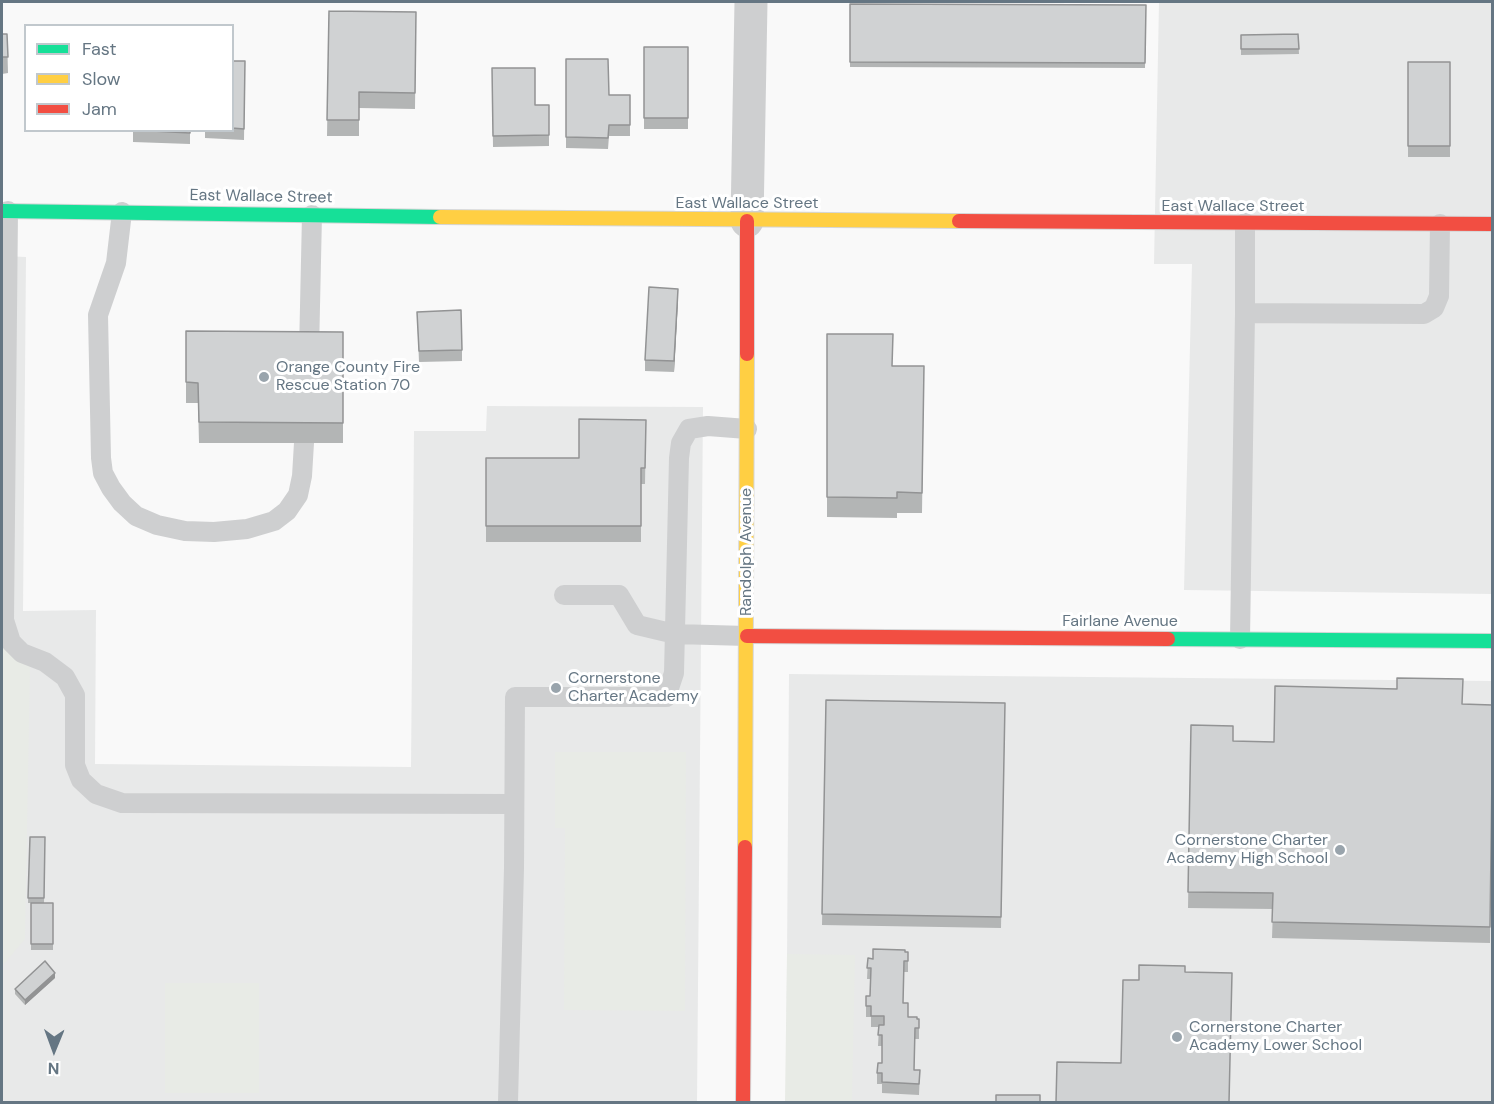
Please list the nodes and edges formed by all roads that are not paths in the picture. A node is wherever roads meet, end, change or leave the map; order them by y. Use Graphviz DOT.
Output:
graph roads {
  1 [pos="751,2"];
  2 [pos="5,211"];
  3 [pos="122,212"];
  4 [pos="312,214"];
  5 [pos="747,220"];
  6 [pos="1245,223"];
  7 [pos="1440,224"];
  8 [pos="1492,224"];
  9 [pos="1245,313"];
  10 [pos="309,352"];
  11 [pos="747,429"];
  12 [pos="304,443"];
  13 [pos="564,595"];
  14 [pos="675,634"];
  15 [pos="747,636"];
  16 [pos="1240,639"];
  17 [pos="1492,641"];
  18 [pos="514,804"];
  19 [pos="508,1102"];
  20 [pos="743,1102"];
  1 -- 5 [label="street, Randolph Avenue"];
  2 -- 3 [label="street, East Wallace Street"];
  2 -- 18 [label="lane"];
  3 -- 4 [label="street, East Wallace Street"];
  3 -- 12 [label="lane"];
  4 -- 5 [label="street, East Wallace Street"];
  4 -- 10 [label="lane"];
  5 -- 6 [label="street, East Wallace Street"];
  5 -- 11 [label="street, Randolph Avenue"];
  6 -- 7 [label="street, East Wallace Street"];
  6 -- 9 [label="lane"];
  7 -- 8 [label="street, East Wallace Street"];
  7 -- 9 [label="lane"];
  9 -- 16 [label="lane"];
  11 -- 14 [label="lane"];
  11 -- 15 [label="street, Randolph Avenue"];
  13 -- 14 [label="lane"];
  14 -- 15 [label="lane"];
  14 -- 18 [label="lane"];
  15 -- 16 [label="street, Fairlane Avenue"];
  15 -- 20 [label="street, Randolph Avenue"];
  16 -- 17 [label="street, Fairlane Avenue"];
  18 -- 19 [label="lane"];
}
